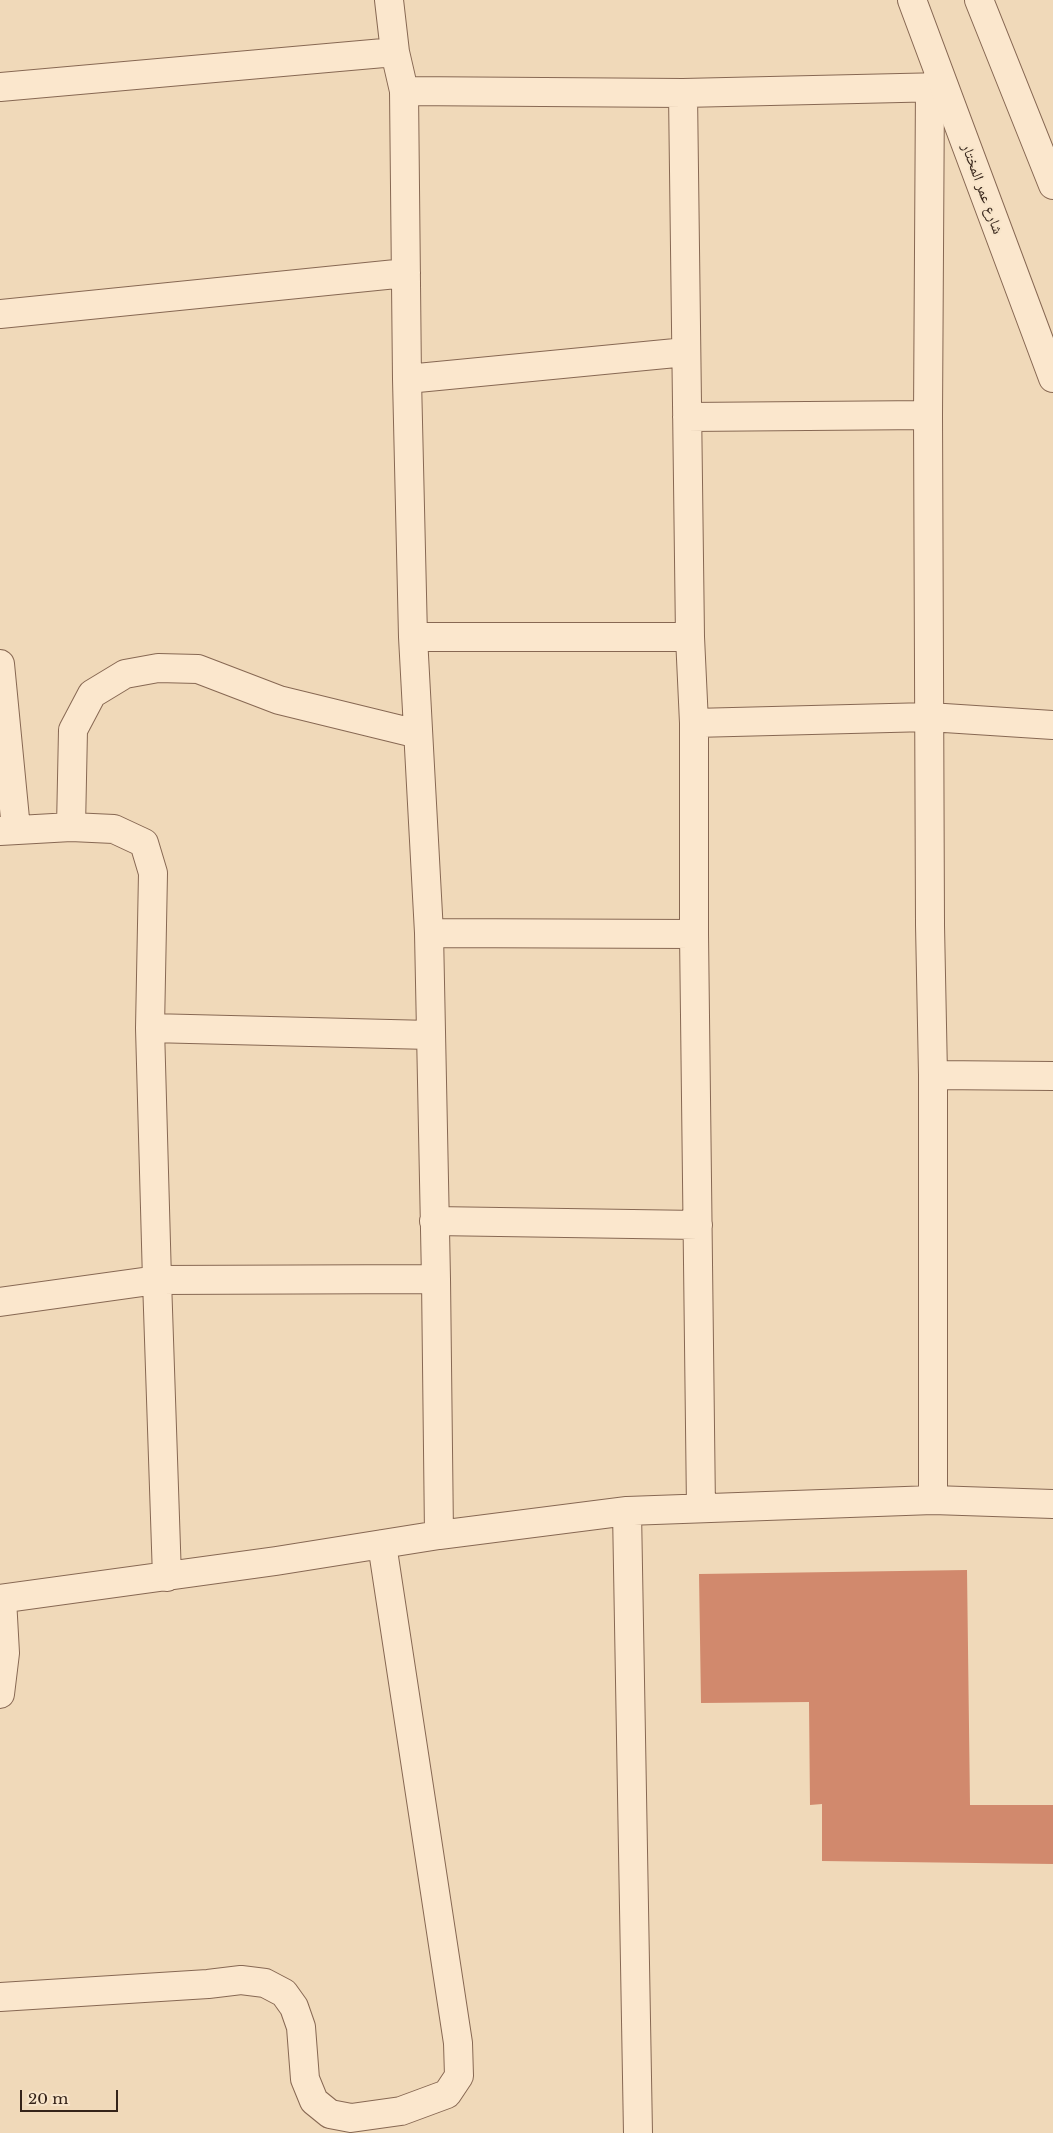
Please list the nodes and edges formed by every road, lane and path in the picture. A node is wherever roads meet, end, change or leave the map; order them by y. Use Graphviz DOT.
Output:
graph roads {
  1 [pos="389,0"];
  2 [pos="912,0"];
  3 [pos="979,0"];
  4 [pos="395,52"];
  5 [pos="937,86"];
  6 [pos="0,87"];
  7 [pos="404,91"];
  8 [pos="683,93"];
  9 [pos="1053,185"];
  10 [pos="406,273"];
  11 [pos="0,314"];
  12 [pos="686,352"];
  13 [pos="1053,378"];
  14 [pos="407,379"];
  15 [pos="928,415"];
  16 [pos="687,417"];
  17 [pos="413,637"];
  18 [pos="690,637"];
  19 [pos="0,664"];
  20 [pos="929,716"];
  21 [pos="694,723"];
  22 [pos="1053,725"];
  23 [pos="418,734"];
  24 [pos="71,827"];
  25 [pos="8,830"];
  26 [pos="428,932"];
  27 [pos="694,934"];
  28 [pos="150,1028"];
  29 [pos="430,1035"];
  30 [pos="933,1074"];
  31 [pos="1053,1076"];
  32 [pos="434,1221"];
  33 [pos="698,1224"];
  34 [pos="436,1278"];
  35 [pos="156,1280"];
  36 [pos="0,1302"];
  37 [pos="932,1500"];
  38 [pos="1053,1504"];
  39 [pos="701,1508"];
  40 [pos="626,1511"];
  41 [pos="439,1535"];
  42 [pos="382,1544"];
  43 [pos="167,1577"];
  44 [pos="1,1599"];
  45 [pos="0,1694"];
  46 [pos="0,1997"];
  47 [pos="638,2133"];
  1 -- 4 [label="street"];
  2 -- 5 [label="street, شارع عمر المختار"];
  3 -- 9 [label="street"];
  4 -- 6 [label="street"];
  4 -- 7 [label="street"];
  5 -- 8 [label="street"];
  5 -- 13 [label="street, شارع عمر المختار"];
  5 -- 15 [label="street"];
  7 -- 8 [label="street"];
  7 -- 10 [label="street"];
  8 -- 12 [label="street"];
  10 -- 11 [label="street"];
  10 -- 14 [label="street"];
  12 -- 14 [label="street"];
  12 -- 16 [label="street"];
  14 -- 17 [label="street"];
  15 -- 16 [label="street"];
  15 -- 20 [label="street"];
  16 -- 18 [label="street"];
  17 -- 18 [label="street"];
  17 -- 23 [label="street"];
  18 -- 21 [label="street"];
  19 -- 25 [label="street"];
  20 -- 21 [label="street"];
  20 -- 22 [label="street"];
  20 -- 30 [label="street"];
  21 -- 27 [label="street"];
  23 -- 24 [label="street"];
  23 -- 26 [label="street"];
  24 -- 25 [label="street"];
  24 -- 28 [label="street"];
  26 -- 27 [label="street"];
  26 -- 29 [label="street"];
  27 -- 33 [label="street"];
  28 -- 29 [label="street"];
  28 -- 35 [label="street"];
  29 -- 32 [label="street"];
  30 -- 31 [label="street"];
  30 -- 37 [label="street"];
  32 -- 33 [label="street"];
  32 -- 34 [label="street"];
  33 -- 39 [label="street"];
  34 -- 35 [label="street"];
  34 -- 41 [label="street"];
  35 -- 36 [label="street"];
  35 -- 43 [label="street"];
  37 -- 38 [label="street"];
  37 -- 39 [label="street"];
  39 -- 40 [label="street"];
  40 -- 41 [label="street"];
  40 -- 47 [label="street"];
  41 -- 42 [label="street"];
  42 -- 43 [label="street"];
  42 -- 46 [label="street"];
  43 -- 44 [label="street"];
  44 -- 45 [label="street"];
}
